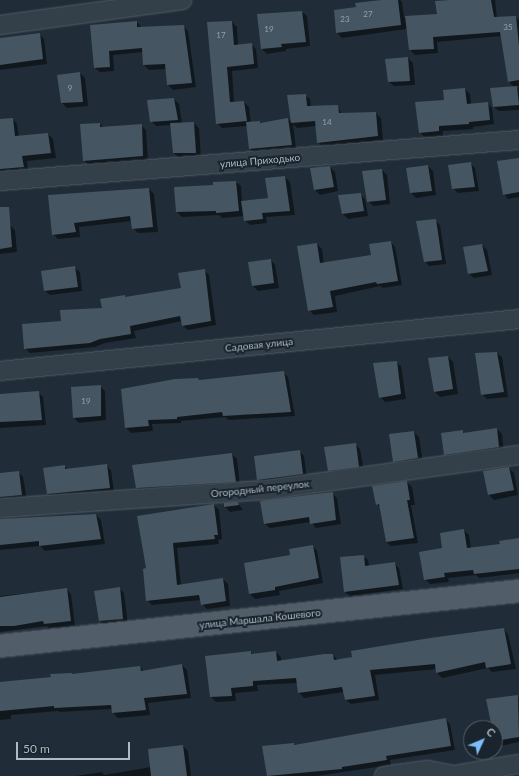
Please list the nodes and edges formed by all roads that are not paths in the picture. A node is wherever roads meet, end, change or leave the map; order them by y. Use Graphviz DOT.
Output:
graph roads {
  1 [pos="182,0"];
  2 [pos="0,25"];
  3 [pos="519,140"];
  4 [pos="0,181"];
  5 [pos="519,318"];
  6 [pos="0,370"];
  7 [pos="519,455"];
  8 [pos="0,508"];
  9 [pos="519,591"];
  10 [pos="0,646"];
  11 [pos="519,764"];
  12 [pos="384,776"];
  13 [pos="454,776"];
  1 -- 2 [label="street"];
  3 -- 4 [label="street, улица Приходько"];
  5 -- 6 [label="street, Садовая улица"];
  7 -- 8 [label="street, Огородный переулок"];
  9 -- 10 [label="main road, улица Маршала Кошевого"];
  11 -- 13 [label="street"];
  12 -- 13 [label="street"];
}
